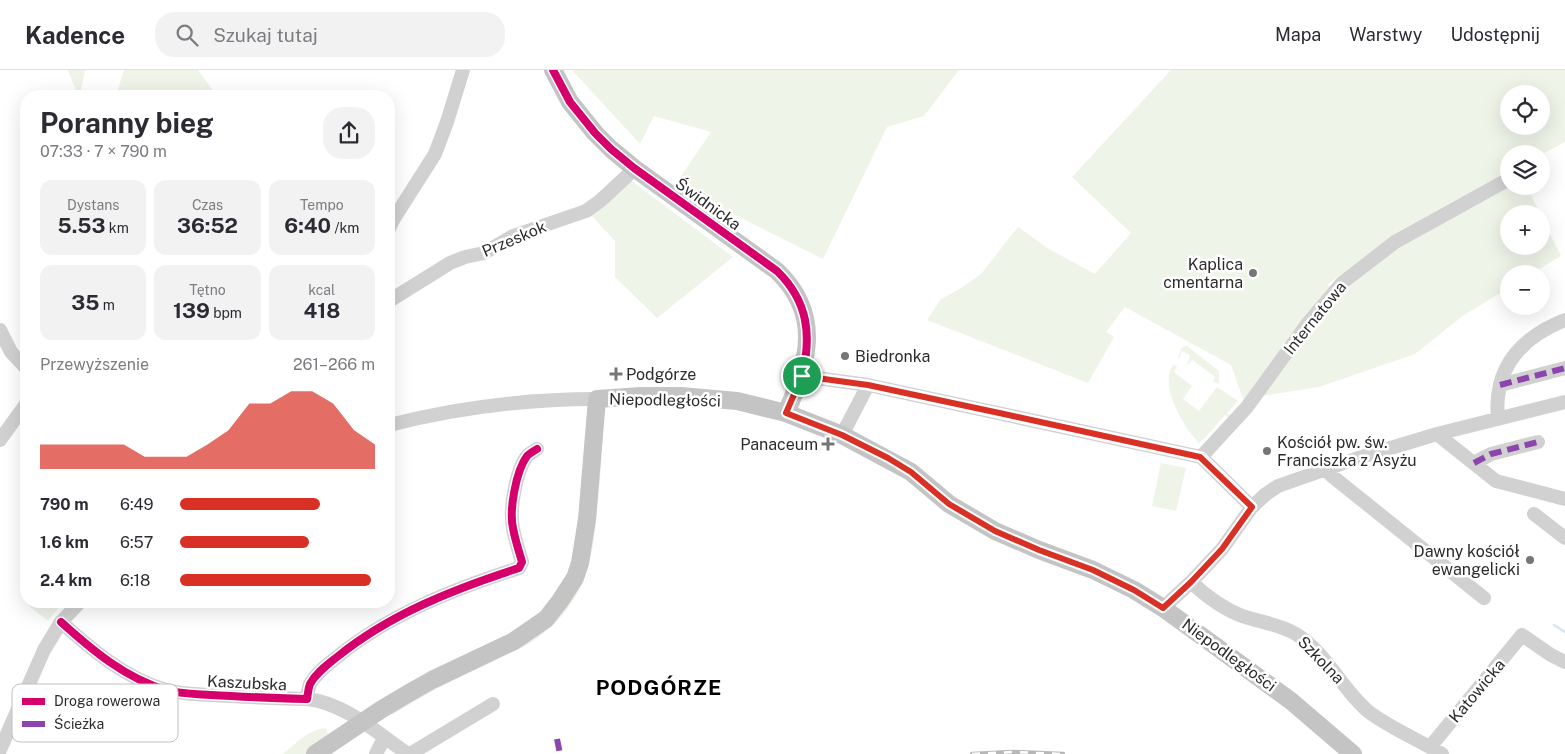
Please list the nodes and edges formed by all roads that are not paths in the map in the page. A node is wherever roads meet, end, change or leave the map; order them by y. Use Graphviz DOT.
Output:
graph roads {
  1 [pos="463,70"];
  2 [pos="553,70"];
  3 [pos="634,168"];
  4 [pos="1500,184"];
  5 [pos="395,217"];
  6 [pos="395,297"];
  7 [pos="1565,320"];
  8 [pos="0,330"];
  9 [pos="20,362"];
  10 [pos="1565,368"];
  11 [pos="802,376"];
  12 [pos="868,385"];
  13 [pos="1500,385"];
  14 [pos="597,399"];
  15 [pos="1565,402"];
  16 [pos="20,412"];
  17 [pos="786,413"];
  18 [pos="1498,419"];
  19 [pos="395,424"];
  20 [pos="1438,434"];
  21 [pos="842,435"];
  22 [pos="0,440"];
  23 [pos="1538,442"];
  24 [pos="536,449"];
  25 [pos="1200,457"];
  26 [pos="1474,464"];
  27 [pos="1326,470"];
  28 [pos="1565,498"];
  29 [pos="1252,507"];
  30 [pos="1534,514"];
  31 [pos="1565,538"];
  32 [pos="1191,582"];
  33 [pos="1484,598"];
  34 [pos="74,608"];
  35 [pos="1163,608"];
  36 [pos="61,622"];
  37 [pos="1565,662"];
  38 [pos="29,684"];
  39 [pos="149,684"];
  40 [pos="178,692"];
  41 [pos="307,699"];
  42 [pos="493,704"];
  43 [pos="362,722"];
  44 [pos="12,723"];
  45 [pos="384,738"];
  46 [pos="0,750"];
  47 [pos="1436,750"];
  48 [pos="316,754"];
  49 [pos="376,754"];
  50 [pos="409,754"];
  51 [pos="1353,754"];
  1 -- 5 [label="street"];
  2 -- 3 [label="main road, Świdnicka"];
  3 -- 6 [label="street, Przeskok"];
  3 -- 11 [label="main road, Świdnicka"];
  4 -- 25 [label="street, Internatowa"];
  7 -- 13 [label="street"];
  8 -- 9 [label="street"];
  10 -- 13 [label="street"];
  11 -- 12 [label="street"];
  11 -- 17 [label="main road, Świdnicka"];
  12 -- 21 [label="street"];
  12 -- 25 [label="street"];
  13 -- 18 [label="street"];
  14 -- 17 [label="main road, Niepodległości"];
  14 -- 19 [label="street, Niepodległości"];
  14 -- 43 [label="main road"];
  15 -- 18 [label="street"];
  16 -- 22 [label="street"];
  17 -- 21 [label="main road, Niepodległości"];
  18 -- 20 [label="street"];
  20 -- 26 [label="street"];
  20 -- 27 [label="street"];
  21 -- 35 [label="main road, Niepodległości"];
  23 -- 26 [label="street"];
  24 -- 41 [label="street, Kaszubska"];
  25 -- 29 [label="street"];
  26 -- 28 [label="street"];
  27 -- 29 [label="street"];
  27 -- 33 [label="street"];
  29 -- 32 [label="street"];
  30 -- 31 [label="street"];
  32 -- 35 [label="street"];
  32 -- 47 [label="street, Szkolna"];
  34 -- 36 [label="street"];
  35 -- 51 [label="main road, Niepodległości"];
  36 -- 38 [label="street"];
  36 -- 39 [label="street, Kaszubska"];
  37 -- 47 [label="street, Katowicka"];
  40 -- 41 [label="street, Kaszubska"];
  41 -- 43 [label="street"];
  42 -- 50 [label="street"];
  43 -- 45 [label="street"];
  43 -- 48 [label="main road"];
  44 -- 46 [label="street"];
  45 -- 49 [label="street"];
  45 -- 50 [label="street"];
}
